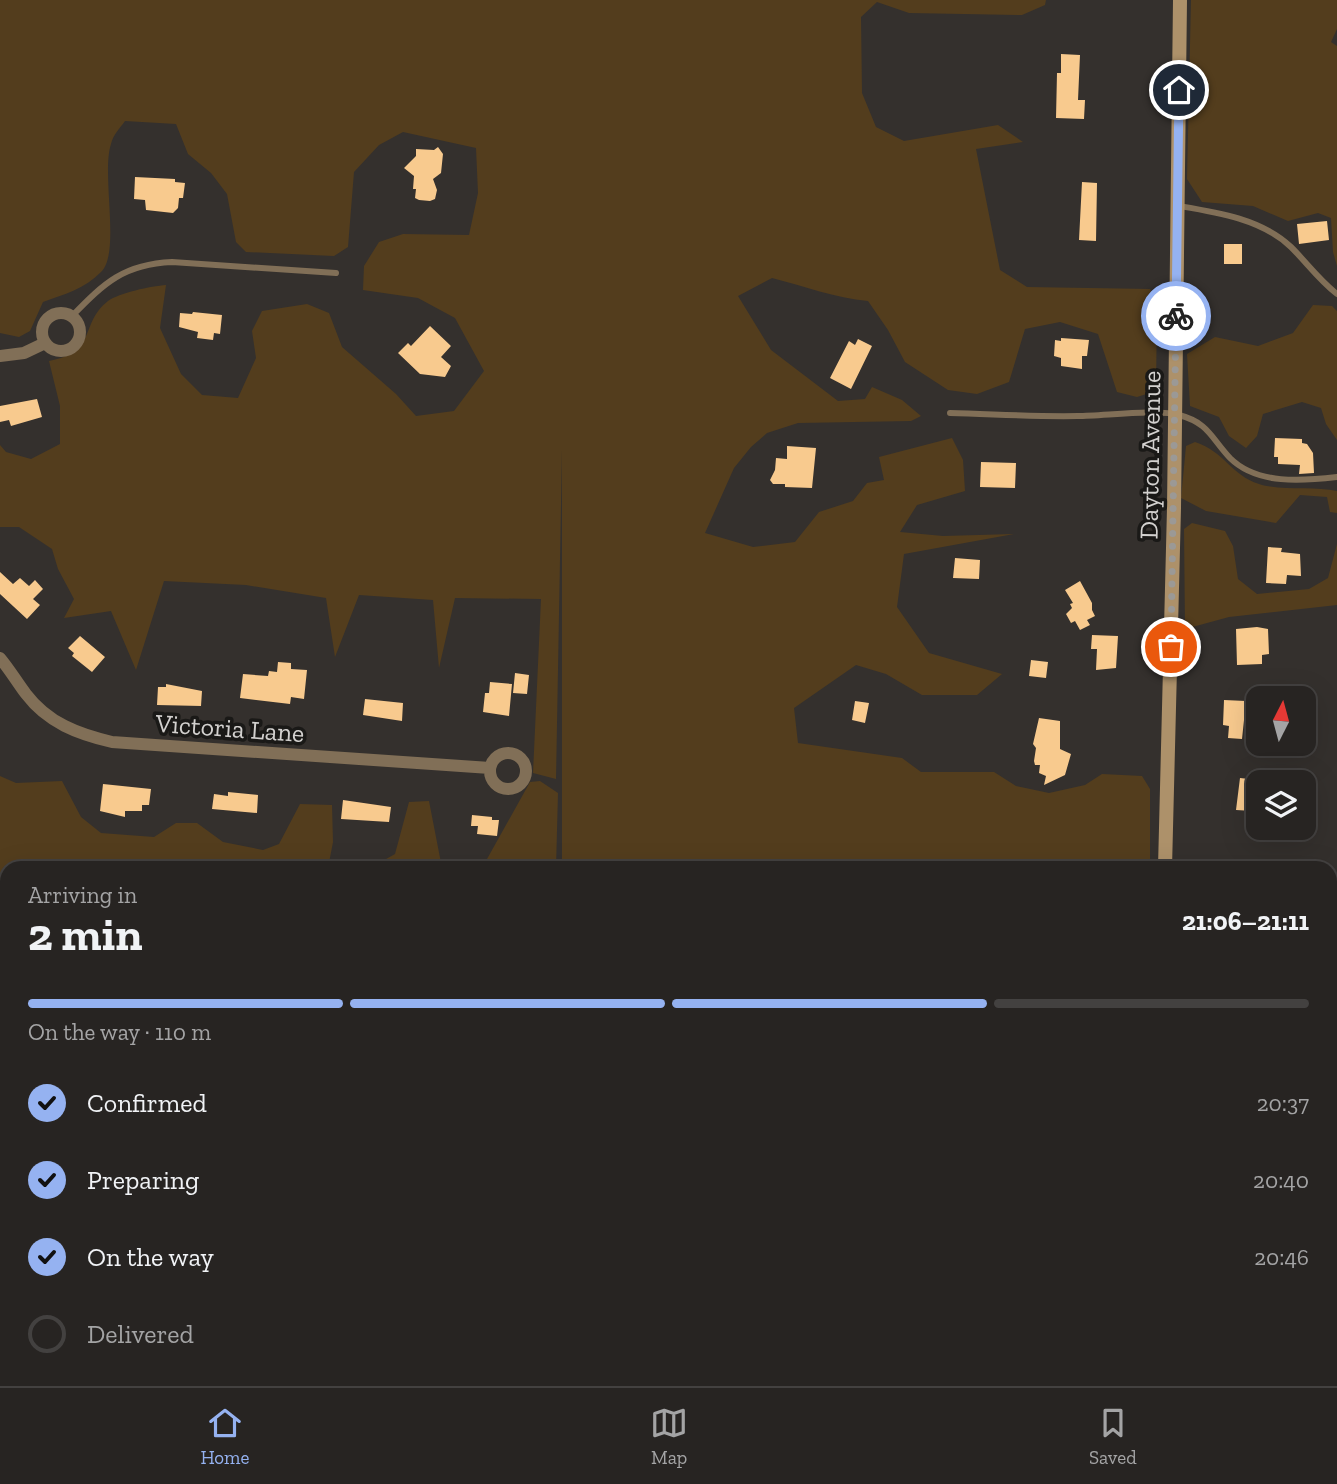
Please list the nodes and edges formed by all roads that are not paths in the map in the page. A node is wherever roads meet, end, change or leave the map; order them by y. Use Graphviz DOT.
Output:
graph roads {
  1 [pos="1180,0"];
  2 [pos="1177,206"];
  3 [pos="336,273"];
  4 [pos="1337,294"];
  5 [pos="72,316"];
  6 [pos="45,343"];
  7 [pos="0,356"];
  8 [pos="950,413"];
  9 [pos="1176,414"];
  10 [pos="1337,477"];
  11 [pos="0,658"];
  12 [pos="490,768"];
  13 [pos="1166,861"];
  1 -- 2 [label="street, Dayton Avenue"];
  2 -- 4 [label="lane"];
  2 -- 9 [label="street, Dayton Avenue"];
  3 -- 5 [label="lane"];
  5 -- 6 [label="street"];
  5 -- 6 [label="street"];
  6 -- 7 [label="street"];
  8 -- 9 [label="lane"];
  9 -- 10 [label="lane"];
  9 -- 13 [label="street, Dayton Avenue"];
  11 -- 12 [label="street, Victoria Lane"];
}
